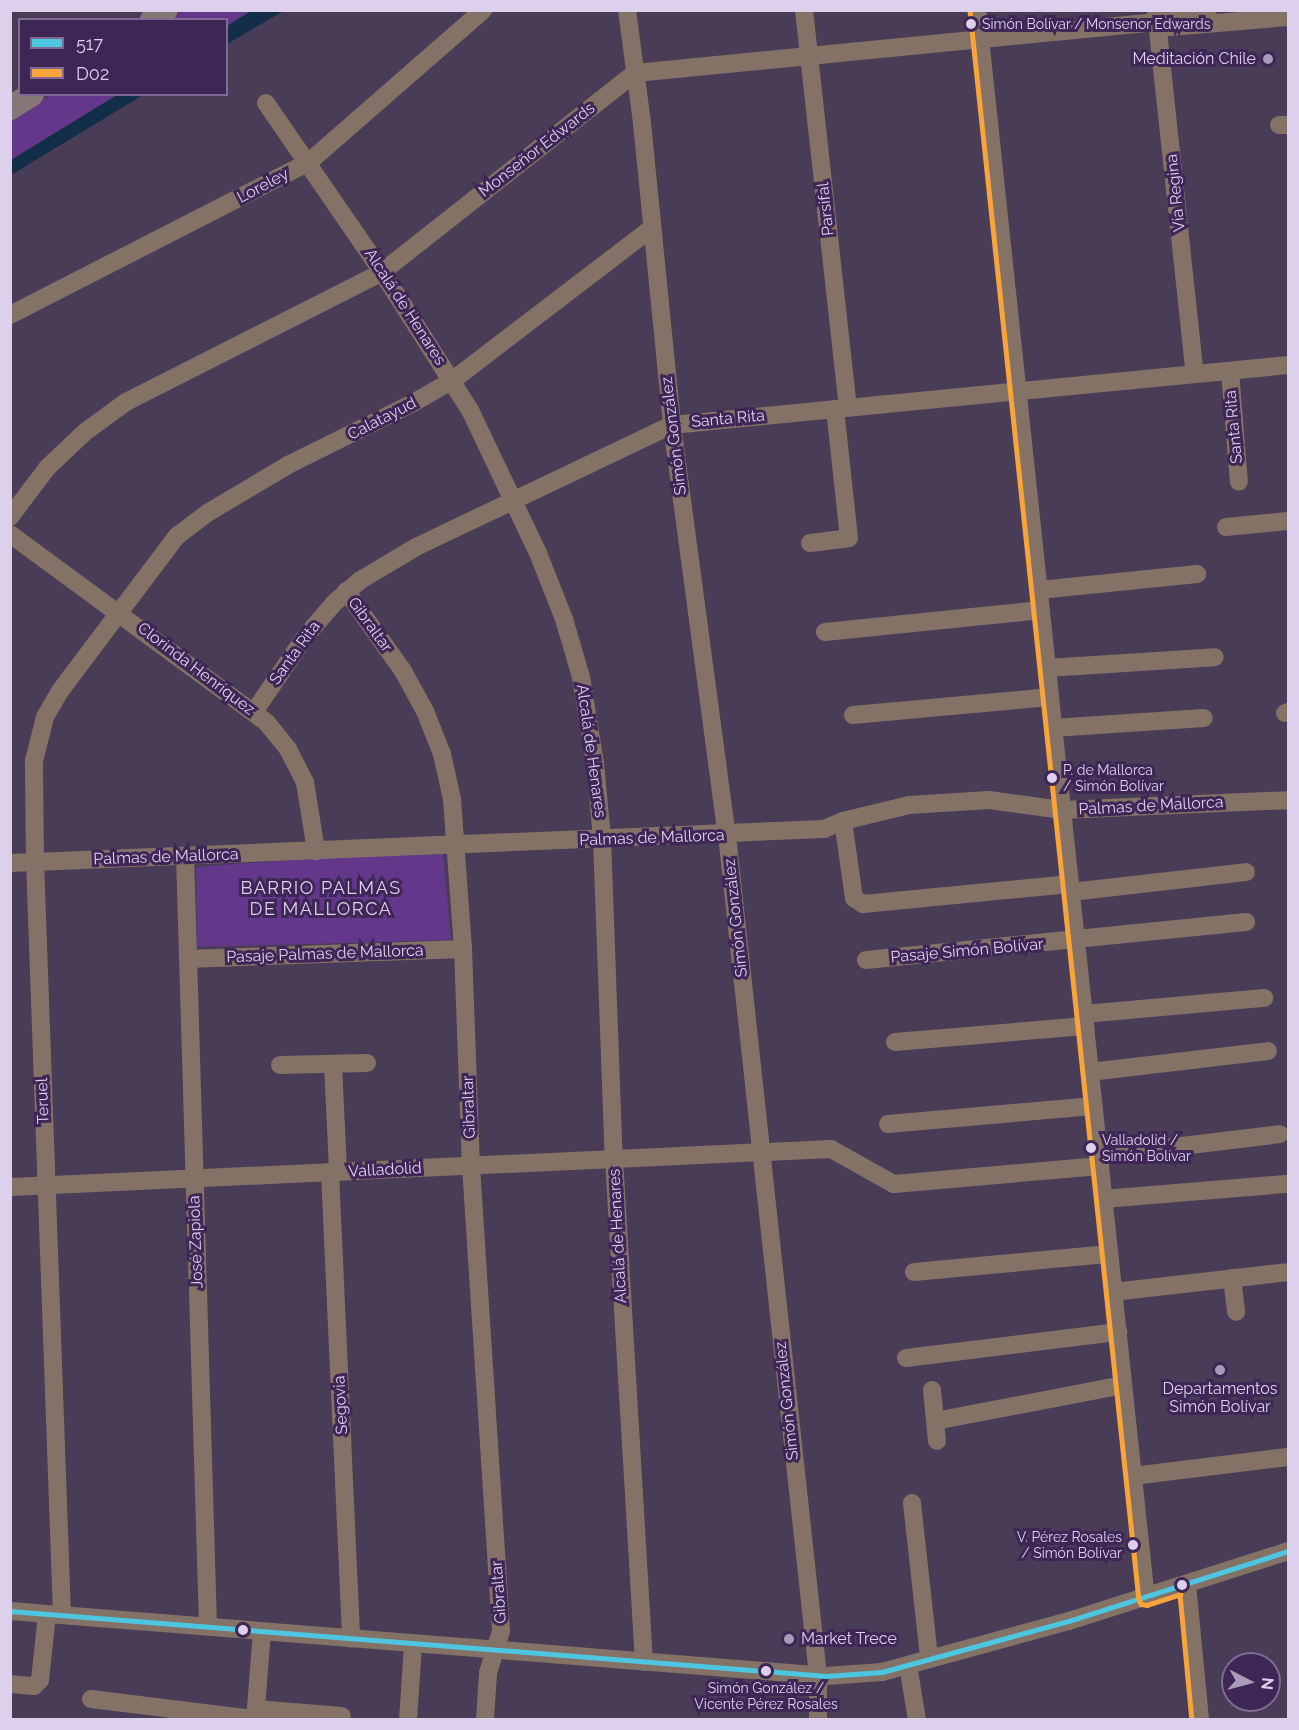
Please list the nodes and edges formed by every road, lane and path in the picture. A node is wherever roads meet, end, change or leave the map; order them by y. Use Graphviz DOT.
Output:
graph roads {
  1 [pos="483,10"];
  2 [pos="627,10"];
  3 [pos="804,10"];
  4 [pos="977,10"];
  5 [pos="1208,10"];
  6 [pos="1262,15"];
  7 [pos="1156,16"];
  8 [pos="1288,17"];
  9 [pos="980,40"];
  10 [pos="810,55"];
  11 [pos="636,72"];
  12 [pos="29,96"];
  13 [pos="266,103"];
  14 [pos="10,108"];
  15 [pos="309,162"];
  16 [pos="652,228"];
  17 [pos="382,272"];
  18 [pos="10,315"];
  19 [pos="1288,365"];
  20 [pos="1230,371"];
  21 [pos="1196,374"];
  22 [pos="453,380"];
  23 [pos="1018,392"];
  24 [pos="842,409"];
  25 [pos="672,424"];
  26 [pos="1239,482"];
  27 [pos="515,502"];
  28 [pos="10,517"];
  29 [pos="1288,520"];
  30 [pos="1226,528"];
  31 [pos="10,534"];
  32 [pos="810,543"];
  33 [pos="1197,574"];
  34 [pos="1039,590"];
  35 [pos="346,591"];
  36 [pos="1041,610"];
  37 [pos="119,612"];
  38 [pos="825,632"];
  39 [pos="1215,657"];
  40 [pos="1047,668"];
  41 [pos="1050,697"];
  42 [pos="254,712"];
  43 [pos="853,716"];
  44 [pos="1204,718"];
  45 [pos="1053,728"];
  46 [pos="1288,800"];
  47 [pos="1062,810"];
  48 [pos="843,821"];
  49 [pos="727,835"];
  50 [pos="602,839"];
  51 [pos="456,845"];
  52 [pos="316,851"];
  53 [pos="184,856"];
  54 [pos="35,862"];
  55 [pos="10,863"];
  56 [pos="1246,872"];
  57 [pos="1070,888"];
  58 [pos="1246,922"];
  59 [pos="1076,940"];
  60 [pos="463,949"];
  61 [pos="188,959"];
  62 [pos="866,960"];
  63 [pos="1264,998"];
  64 [pos="1084,1020"];
  65 [pos="895,1042"];
  66 [pos="1268,1051"];
  67 [pos="333,1064"];
  68 [pos="367,1064"];
  69 [pos="280,1065"];
  70 [pos="1090,1072"];
  71 [pos="1094,1106"];
  72 [pos="888,1124"];
  73 [pos="1280,1134"];
  74 [pos="760,1153"];
  75 [pos="614,1159"];
  76 [pos="1099,1161"];
  77 [pos="471,1166"];
  78 [pos="334,1172"];
  79 [pos="194,1179"];
  80 [pos="1287,1184"];
  81 [pos="46,1185"];
  82 [pos="10,1187"];
  83 [pos="1103,1199"];
  84 [pos="1109,1254"];
  85 [pos="914,1272"];
  86 [pos="1288,1272"];
  87 [pos="1232,1278"];
  88 [pos="1113,1292"];
  89 [pos="1236,1312"];
  90 [pos="1118,1332"];
  91 [pos="906,1358"];
  92 [pos="1123,1385"];
  93 [pos="932,1390"];
  94 [pos="935,1421"];
  95 [pos="937,1441"];
  96 [pos="1288,1457"];
  97 [pos="1133,1476"];
  98 [pos="912,1503"];
  99 [pos="1288,1551"];
  100 [pos="1187,1584"];
  101 [pos="1146,1598"];
  102 [pos="10,1611"];
  103 [pos="54,1615"];
  104 [pos="208,1627"];
  105 [pos="262,1632"];
  106 [pos="351,1639"];
  107 [pos="414,1644"];
  108 [pos="495,1650"];
  109 [pos="929,1658"];
  110 [pos="644,1662"];
  111 [pos="908,1665"];
  112 [pos="818,1676"];
  113 [pos="10,1684"];
  114 [pos="91,1700"];
  115 [pos="255,1716"];
  116 [pos="342,1716"];
  117 [pos="408,1719"];
  118 [pos="485,1719"];
  119 [pos="818,1719"];
  120 [pos="917,1719"];
  121 [pos="1200,1719"];
  1 -- 15 [label="street, Loreley"];
  2 -- 11 [label="street, Simón González"];
  3 -- 10 [label="street, Parsifal"];
  4 -- 9 [label="street"];
  5 -- 7 [label="street"];
  6 -- 7 [label="street"];
  6 -- 8 [label="street"];
  7 -- 9 [label="street"];
  7 -- 21 [label="street, Vía Regina"];
  9 -- 10 [label="street"];
  9 -- 23 [label="street"];
  10 -- 11 [label="street"];
  10 -- 24 [label="street, Parsifal"];
  11 -- 16 [label="street, Simón González"];
  11 -- 17 [label="street, Monseñor Edwards"];
  12 -- 14 [label="main road"];
  13 -- 15 [label="street, Alcalá de Henares"];
  15 -- 17 [label="street, Alcalá de Henares"];
  15 -- 18 [label="street, Loreley"];
  16 -- 22 [label="street, Calatayud"];
  16 -- 25 [label="street, Simón González"];
  17 -- 22 [label="street, Alcalá de Henares"];
  17 -- 28 [label="street, Monseñor Edwards"];
  19 -- 20 [label="street, Santa Rita"];
  20 -- 21 [label="street, Santa Rita"];
  20 -- 26 [label="street, Santa Rita"];
  21 -- 23 [label="street, Santa Rita"];
  22 -- 27 [label="street, Alcalá de Henares"];
  22 -- 37 [label="street, Calatayud"];
  23 -- 24 [label="street, Santa Rita"];
  23 -- 34 [label="street"];
  24 -- 25 [label="street, Santa Rita"];
  24 -- 32 [label="street, Parsifal"];
  25 -- 27 [label="street, Santa Rita"];
  25 -- 49 [label="street, Simón González"];
  27 -- 35 [label="street, Santa Rita"];
  27 -- 50 [label="street, Alcalá de Henares"];
  29 -- 30 [label="street"];
  31 -- 37 [label="street, Clorinda Henríquez"];
  33 -- 34 [label="street"];
  34 -- 36 [label="street"];
  35 -- 42 [label="street, Santa Rita"];
  35 -- 51 [label="street, Gibraltar"];
  36 -- 38 [label="street"];
  36 -- 40 [label="street"];
  37 -- 42 [label="street, Clorinda Henríquez"];
  37 -- 54 [label="street, Teruel"];
  39 -- 40 [label="street"];
  40 -- 41 [label="street"];
  41 -- 43 [label="street"];
  41 -- 45 [label="street"];
  42 -- 52 [label="street, Clorinda Henríquez"];
  44 -- 45 [label="street"];
  45 -- 47 [label="street"];
  46 -- 47 [label="street, Palmas de Mallorca"];
  47 -- 48 [label="street, Palmas de Mallorca"];
  47 -- 57 [label="street"];
  48 -- 49 [label="street, Palmas de Mallorca"];
  48 -- 57 [label="street"];
  49 -- 50 [label="street, Palmas de Mallorca"];
  49 -- 74 [label="street, Simón González"];
  50 -- 51 [label="street, Palmas de Mallorca"];
  50 -- 75 [label="street, Alcalá de Henares"];
  51 -- 52 [label="street, Palmas de Mallorca"];
  51 -- 60 [label="street, Gibraltar"];
  52 -- 53 [label="street, Palmas de Mallorca"];
  53 -- 54 [label="street, Palmas de Mallorca"];
  53 -- 61 [label="street, José Zapiola"];
  54 -- 55 [label="street, Palmas de Mallorca"];
  54 -- 81 [label="street, Teruel"];
  56 -- 57 [label="street"];
  57 -- 59 [label="street"];
  58 -- 59 [label="street, Pasaje Simón Bolívar"];
  59 -- 62 [label="street, Pasaje Simón Bolívar"];
  59 -- 64 [label="street"];
  60 -- 61 [label="street, Pasaje Palmas de Mallorca"];
  60 -- 77 [label="street, Gibraltar"];
  61 -- 79 [label="street, José Zapiola"];
  63 -- 64 [label="street"];
  64 -- 65 [label="street"];
  64 -- 70 [label="street"];
  66 -- 70 [label="street"];
  67 -- 68 [label="street"];
  67 -- 69 [label="street"];
  67 -- 78 [label="street, Segovia"];
  70 -- 71 [label="street"];
  71 -- 72 [label="street"];
  71 -- 76 [label="street"];
  73 -- 76 [label="street"];
  74 -- 75 [label="street, Valladolid"];
  74 -- 76 [label="street"];
  74 -- 112 [label="street, Simón González"];
  75 -- 77 [label="street, Valladolid"];
  75 -- 110 [label="street, Alcalá de Henares"];
  76 -- 83 [label="street"];
  77 -- 78 [label="street, Valladolid"];
  77 -- 108 [label="street, Gibraltar"];
  78 -- 79 [label="street, Valladolid"];
  78 -- 106 [label="street, Segovia"];
  79 -- 81 [label="street, Valladolid"];
  79 -- 104 [label="street, José Zapiola"];
  80 -- 83 [label="street"];
  81 -- 82 [label="street, Valladolid"];
  81 -- 103 [label="street, Teruel"];
  83 -- 84 [label="street"];
  84 -- 85 [label="street"];
  84 -- 88 [label="street"];
  86 -- 87 [label="street"];
  87 -- 88 [label="street"];
  87 -- 89 [label="street"];
  88 -- 90 [label="street"];
  90 -- 91 [label="street"];
  90 -- 92 [label="street"];
  92 -- 94 [label="street"];
  92 -- 97 [label="street"];
  93 -- 94 [label="street"];
  94 -- 95 [label="street"];
  96 -- 97 [label="street"];
  97 -- 101 [label="street"];
  98 -- 109 [label="street"];
  99 -- 100 [label="street"];
  100 -- 101 [label="street"];
  100 -- 121 [label="street"];
  101 -- 109 [label="street"];
  102 -- 103 [label="street"];
  103 -- 104 [label="street"];
  103 -- 113 [label="street, Teruel"];
  104 -- 105 [label="street"];
  105 -- 106 [label="street"];
  105 -- 115 [label="street"];
  106 -- 107 [label="street"];
  107 -- 108 [label="street"];
  107 -- 117 [label="street"];
  108 -- 110 [label="street"];
  108 -- 118 [label="street, Gibraltar"];
  109 -- 111 [label="street"];
  110 -- 112 [label="street"];
  111 -- 112 [label="street"];
  111 -- 120 [label="street"];
  112 -- 119 [label="street, Simón González"];
  114 -- 115 [label="street"];
  115 -- 116 [label="street"];
}
